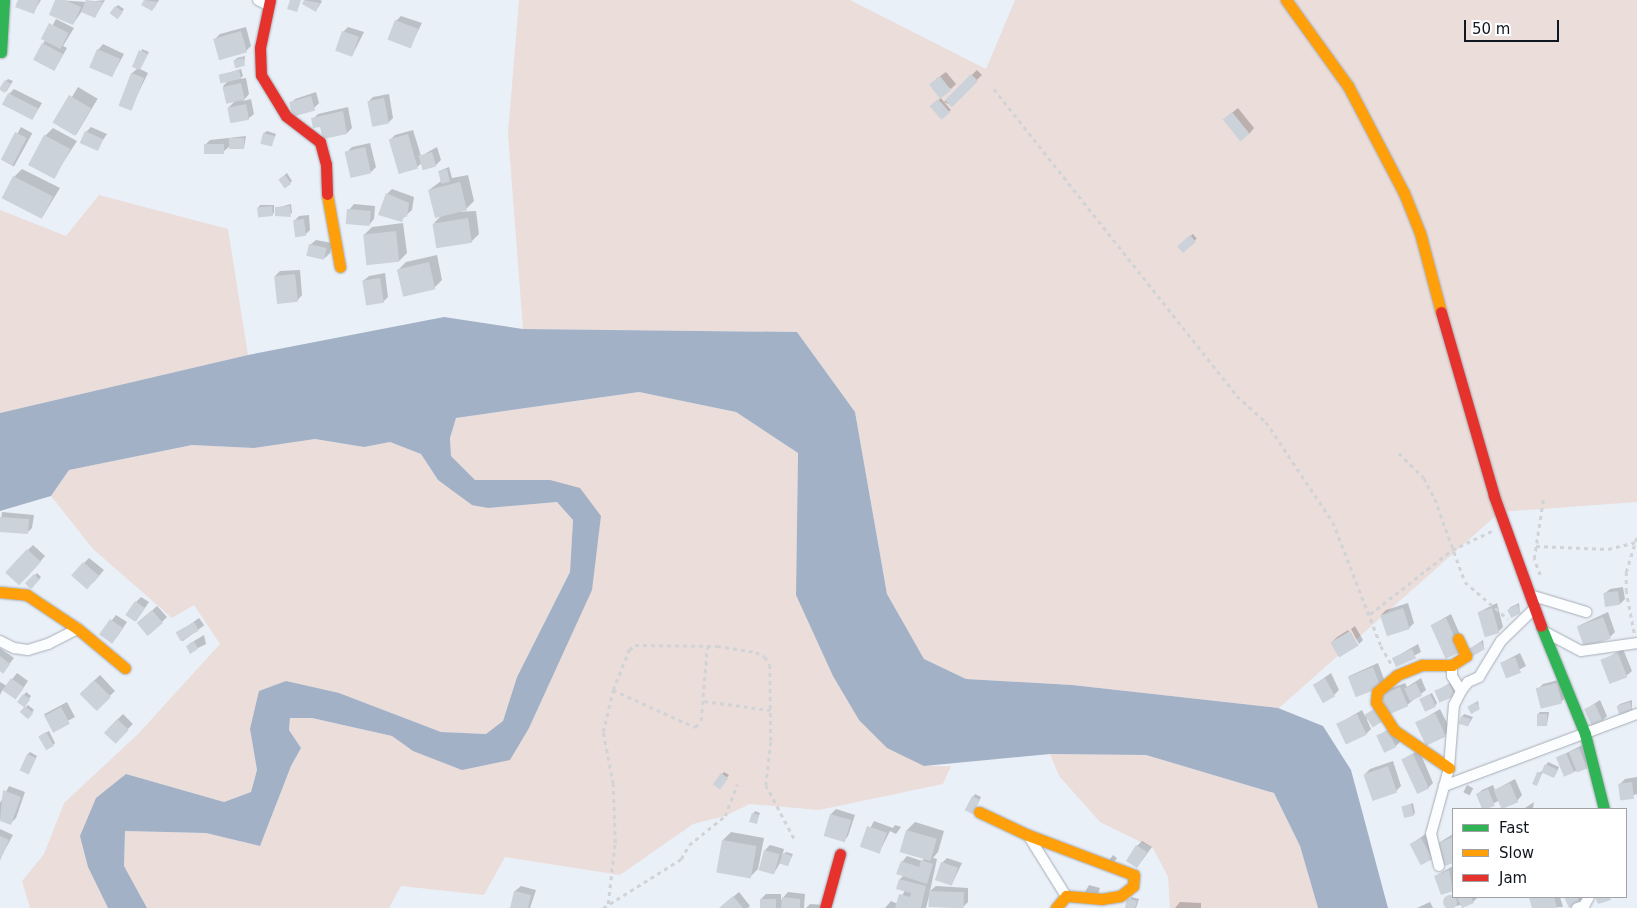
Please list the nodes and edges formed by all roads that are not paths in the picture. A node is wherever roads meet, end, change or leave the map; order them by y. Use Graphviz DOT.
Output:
graph roads {
  1 [pos="4,0"];
  2 [pos="1286,0"];
  3 [pos="265,2"];
  4 [pos="1,52"];
  5 [pos="340,267"];
  6 [pos="0,592"];
  7 [pos="1530,595"];
  8 [pos="1534,609"];
  9 [pos="1586,612"];
  10 [pos="78,628"];
  11 [pos="1543,631"];
  12 [pos="1458,639"];
  13 [pos="0,640"];
  14 [pos="1637,643"];
  15 [pos="1452,665"];
  16 [pos="125,668"];
  17 [pos="1461,691"];
  18 [pos="1637,714"];
  19 [pos="1585,734"];
  20 [pos="1449,768"];
  21 [pos="1444,786"];
  22 [pos="1604,808"];
  23 [pos="979,812"];
  24 [pos="1028,835"];
  25 [pos="840,854"];
  26 [pos="1439,866"];
  27 [pos="1066,896"];
  28 [pos="1588,898"];
  29 [pos="825,908"];
  30 [pos="1056,908"];
  31 [pos="1578,908"];
  1 -- 4 [label="street"];
  2 -- 7 [label="street"];
  3 -- 5 [label="street"];
  6 -- 10 [label="street"];
  7 -- 8 [label="street"];
  7 -- 9 [label="street"];
  8 -- 11 [label="street"];
  8 -- 17 [label="street"];
  10 -- 13 [label="street"];
  10 -- 16 [label="street"];
  11 -- 14 [label="street"];
  11 -- 19 [label="street"];
  12 -- 15 [label="street"];
  15 -- 17 [label="street"];
  15 -- 20 [label="street"];
  17 -- 20 [label="street"];
  18 -- 19 [label="street"];
  19 -- 21 [label="street"];
  19 -- 22 [label="street"];
  20 -- 21 [label="street"];
  21 -- 26 [label="street"];
  23 -- 24 [label="street"];
  24 -- 27 [label="street"];
  24 -- 27 [label="street"];
  25 -- 29 [label="street"];
  27 -- 30 [label="street"];
  28 -- 31 [label="street"];
}
